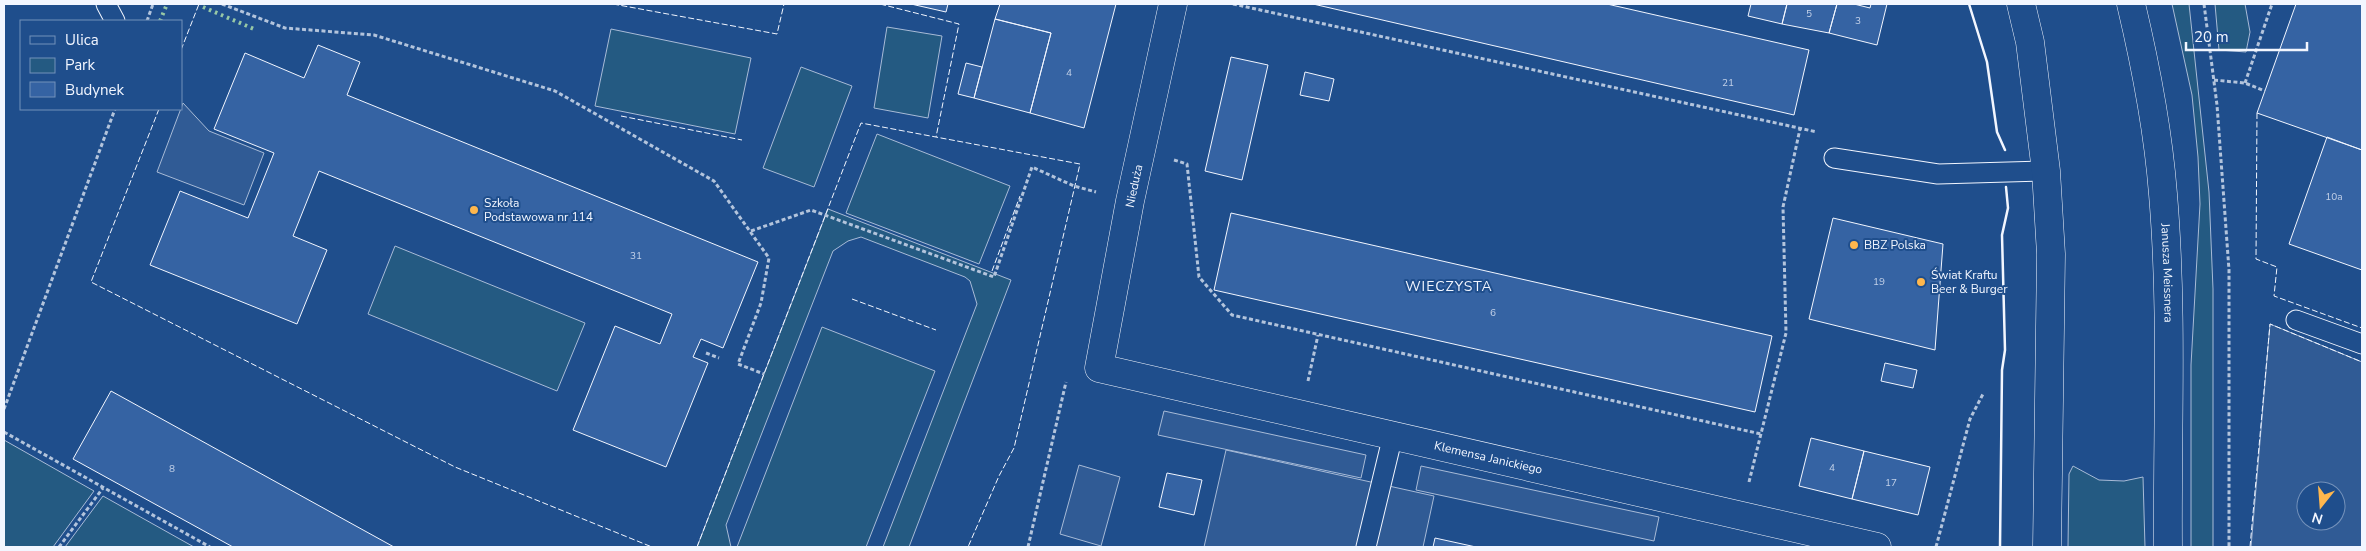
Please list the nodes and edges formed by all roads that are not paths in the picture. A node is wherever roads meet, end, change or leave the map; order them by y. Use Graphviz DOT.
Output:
graph roads {
  1 [pos="106,4"];
  2 [pos="1173,4"];
  3 [pos="2021,4"];
  4 [pos="2131,4"];
  5 [pos="114,20"];
  6 [pos="1834,158"];
  7 [pos="2046,171"];
  8 [pos="2296,320"];
  9 [pos="2362,344"];
  10 [pos="1099,368"];
  11 [pos="1393,435"];
  12 [pos="1366,547"];
  13 [pos="1877,547"];
  14 [pos="2047,547"];
  15 [pos="2168,547"];
  1 -- 5 [label="lane"];
  2 -- 10 [label="street, Nieduża"];
  3 -- 7 [label="street"];
  4 -- 15 [label="street, Janusza Meissnera"];
  6 -- 7 [label="lane"];
  7 -- 14 [label="street"];
  8 -- 9 [label="lane"];
  10 -- 11 [label="street, Klemensa Janickiego"];
  11 -- 12 [label="lane"];
  11 -- 13 [label="street, Klemensa Janickiego"];
}
